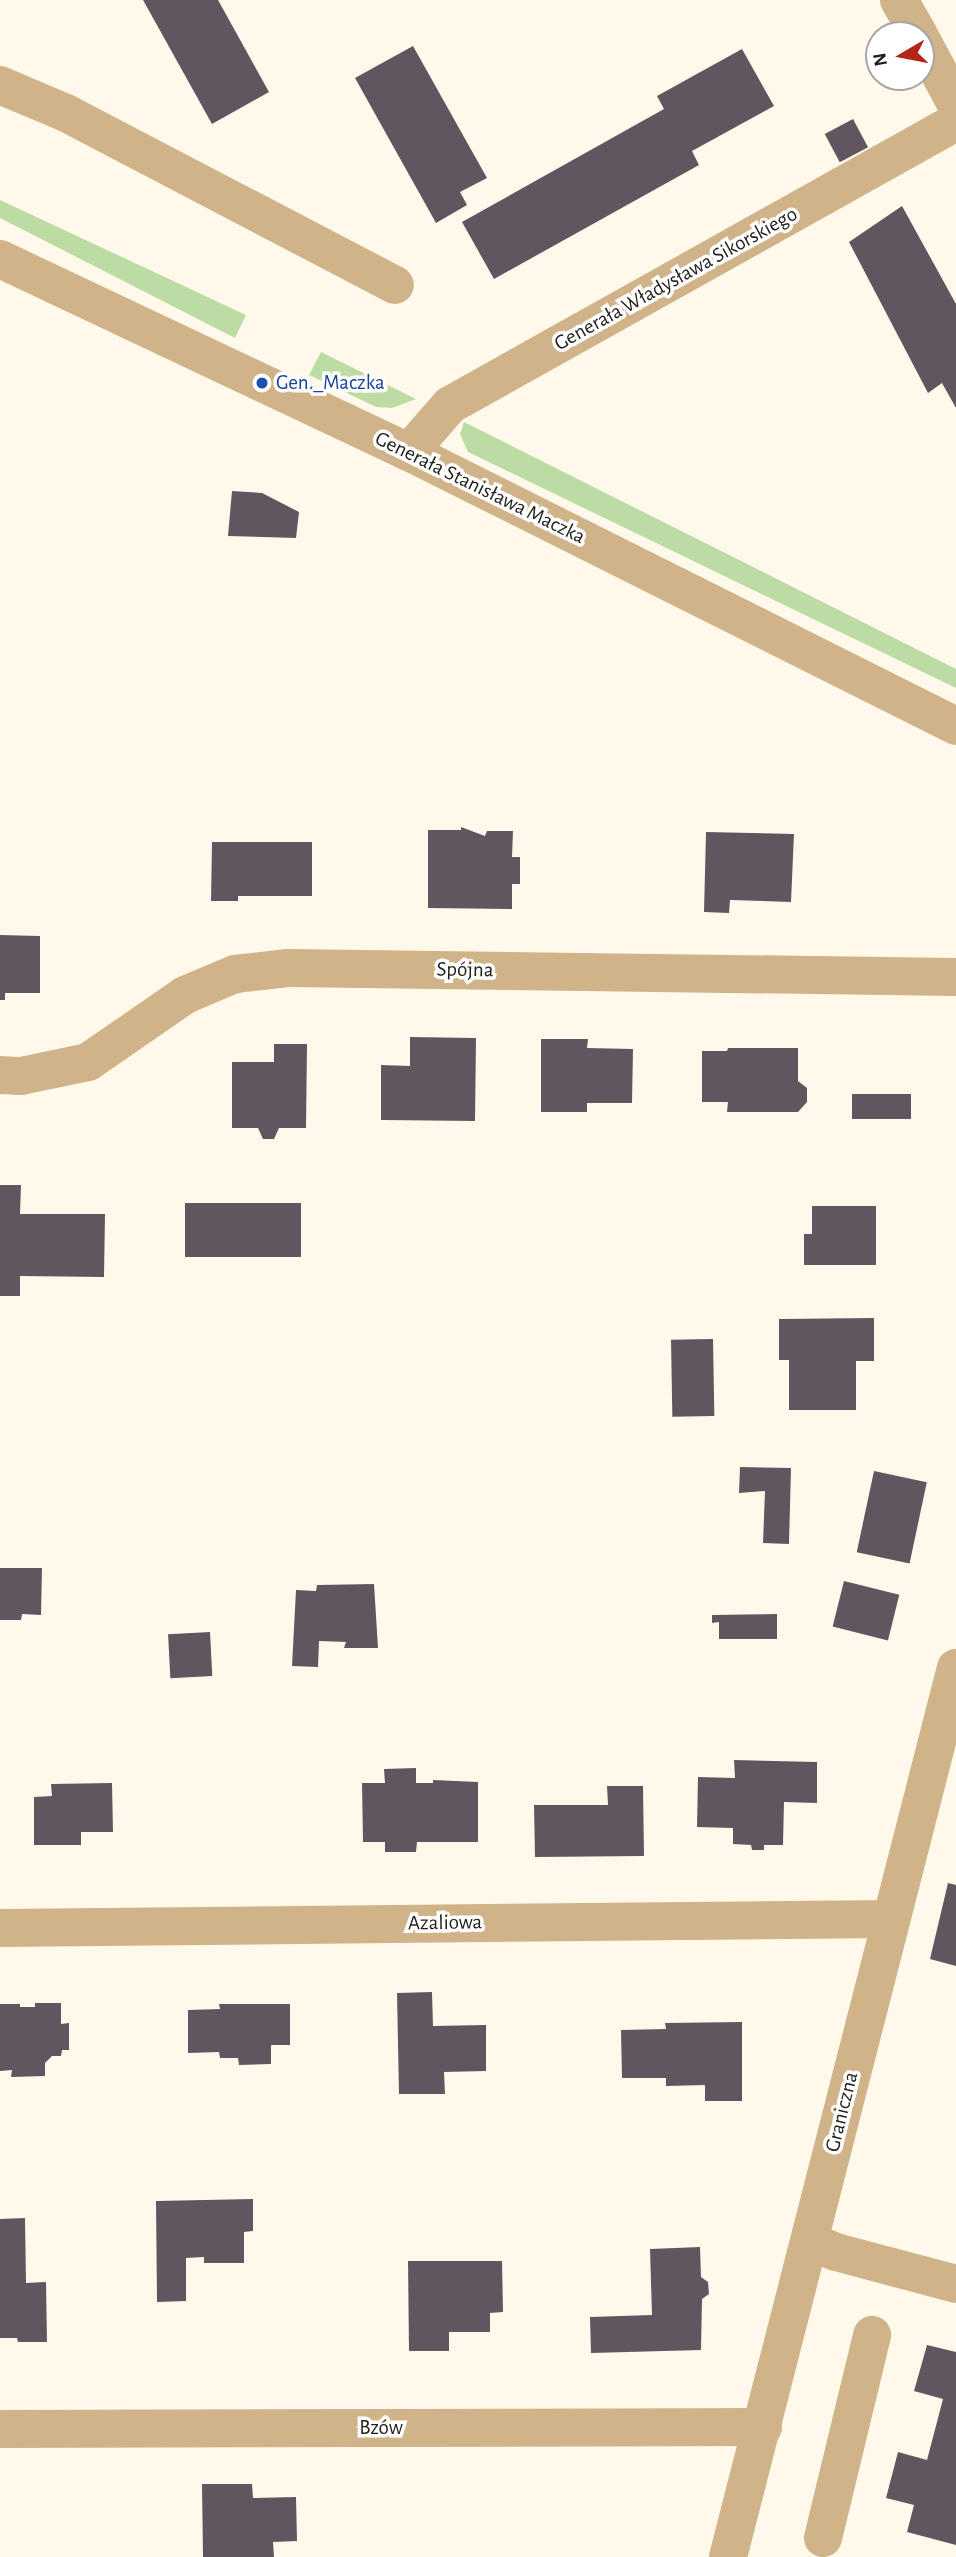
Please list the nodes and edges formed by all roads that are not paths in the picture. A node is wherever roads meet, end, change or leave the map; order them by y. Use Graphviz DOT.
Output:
graph roads {
  1 [pos="899,0"];
  2 [pos="911,21"];
  3 [pos="935,65"];
  4 [pos="0,85"];
  5 [pos="956,104"];
  6 [pos="956,122"];
  7 [pos="0,259"];
  8 [pos="395,285"];
  9 [pos="409,452"];
  10 [pos="956,726"];
  11 [pos="956,977"];
  12 [pos="0,1076"];
  13 [pos="956,1668"];
  14 [pos="891,1919"];
  15 [pos="0,1928"];
  16 [pos="810,2241"];
  17 [pos="956,2284"];
  18 [pos="872,2335"];
  19 [pos="763,2427"];
  20 [pos="0,2429"];
  21 [pos="823,2538"];
  22 [pos="729,2557"];
  1 -- 2 [label="street"];
  3 -- 5 [label="street"];
  4 -- 8 [label="street"];
  6 -- 9 [label="street, Generała Władysława Sikorskiego"];
  7 -- 9 [label="street, Generała Stanisława Maczka"];
  9 -- 10 [label="street, Generała Stanisława Maczka"];
  11 -- 12 [label="street, Spójna"];
  13 -- 14 [label="street, Graniczna"];
  14 -- 15 [label="street, Azaliowa"];
  14 -- 16 [label="street, Graniczna"];
  16 -- 17 [label="street"];
  16 -- 19 [label="street, Graniczna"];
  18 -- 21 [label="street"];
  19 -- 20 [label="street, Bzów"];
  19 -- 22 [label="street, Graniczna"];
}
